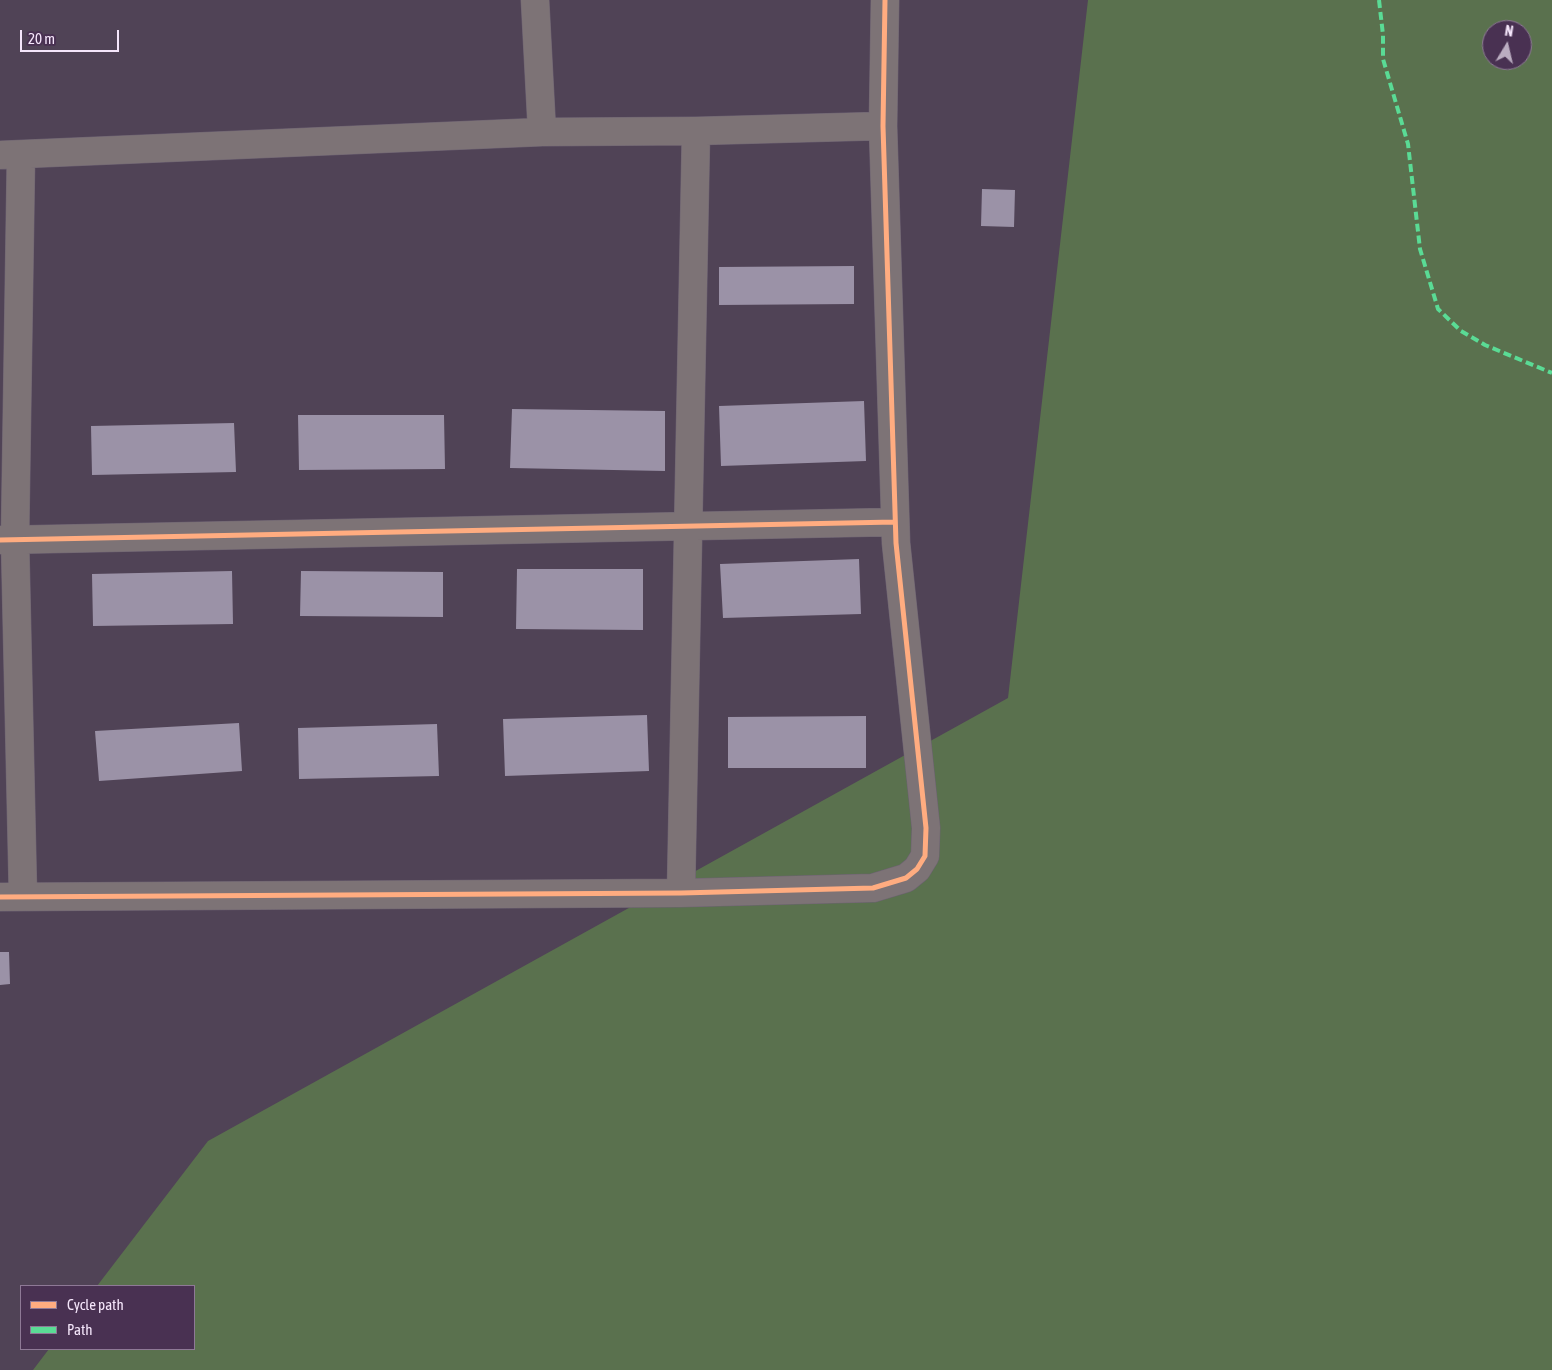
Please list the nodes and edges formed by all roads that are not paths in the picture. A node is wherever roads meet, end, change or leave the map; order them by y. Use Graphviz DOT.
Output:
graph roads {
  1 [pos="535,0"];
  2 [pos="885,0"];
  3 [pos="883,126"];
  4 [pos="696,131"];
  5 [pos="542,132"];
  6 [pos="11,155"];
  7 [pos="895,522"];
  8 [pos="688,527"];
  9 [pos="7,540"];
  10 [pos="681,893"];
  11 [pos="12,896"];
  1 -- 5 [label="street"];
  2 -- 3 [label="street"];
  3 -- 4 [label="street"];
  3 -- 7 [label="street"];
  4 -- 5 [label="street"];
  4 -- 8 [label="street"];
  5 -- 6 [label="street"];
  6 -- 9 [label="street"];
  7 -- 8 [label="street"];
  7 -- 10 [label="street"];
  8 -- 9 [label="street"];
  8 -- 10 [label="street"];
  9 -- 11 [label="street"];
  10 -- 11 [label="street"];
}
